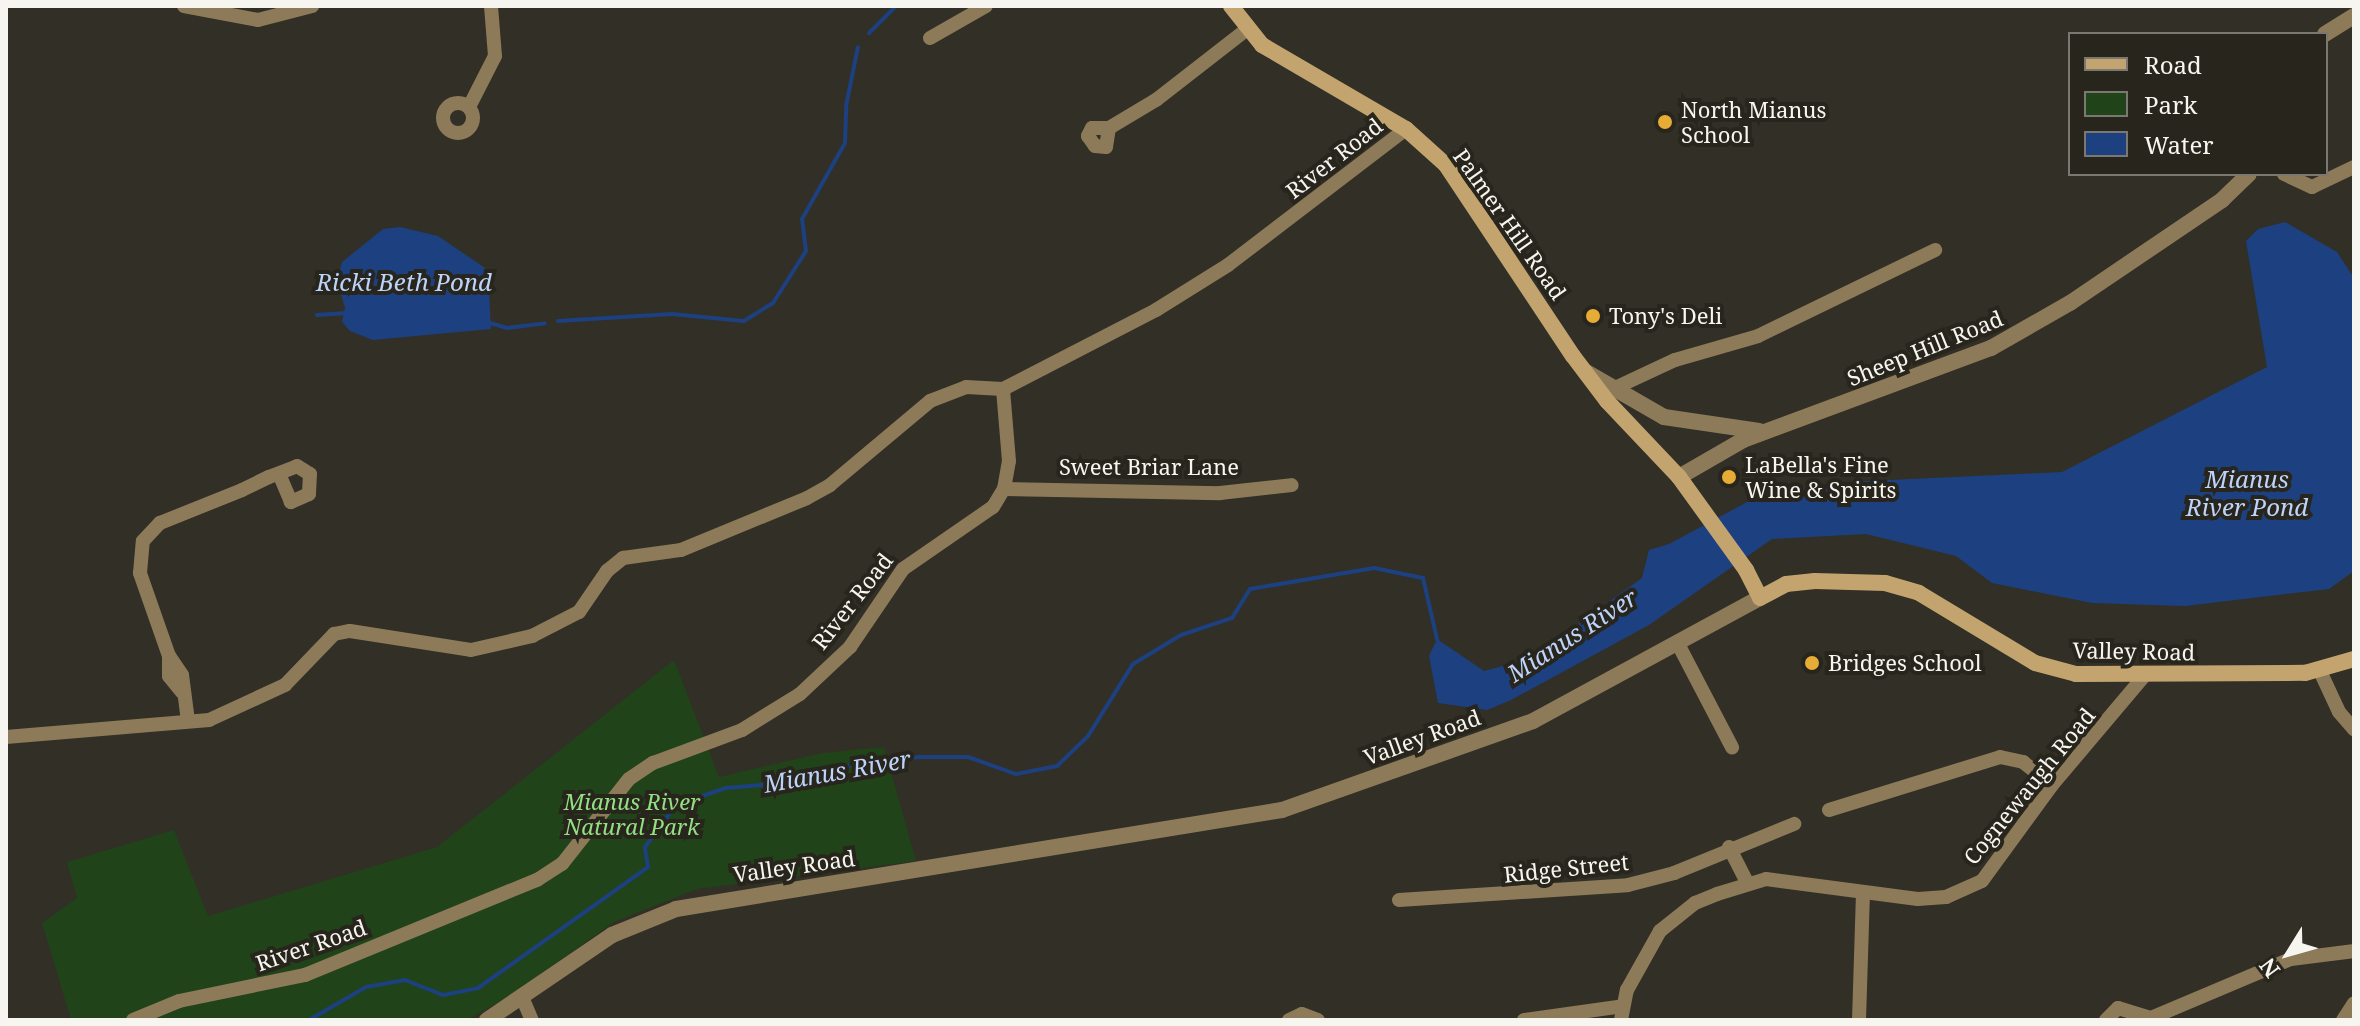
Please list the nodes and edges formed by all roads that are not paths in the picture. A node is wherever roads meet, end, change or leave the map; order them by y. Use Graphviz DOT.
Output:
graph roads {
  1 [pos="184,6"];
  2 [pos="312,6"];
  3 [pos="491,6"];
  4 [pos="986,6"];
  5 [pos="1231,6"];
  6 [pos="2354,16"];
  7 [pos="1246,30"];
  8 [pos="2328,32"];
  9 [pos="930,38"];
  10 [pos="469,107"];
  11 [pos="1109,128"];
  12 [pos="1406,129"];
  13 [pos="2354,167"];
  14 [pos="2247,176"];
  15 [pos="2288,176"];
  16 [pos="1935,250"];
  17 [pos="1586,372"];
  18 [pos="1617,387"];
  19 [pos="1003,389"];
  20 [pos="1768,431"];
  21 [pos="279,474"];
  22 [pos="1679,477"];
  23 [pos="1292,485"];
  24 [pos="1004,489"];
  25 [pos="1760,598"];
  26 [pos="1677,642"];
  27 [pos="2354,659"];
  28 [pos="2320,671"];
  29 [pos="2145,675"];
  30 [pos="188,721"];
  31 [pos="2354,729"];
  32 [pos="6,737"];
  33 [pos="1732,747"];
  34 [pos="2052,785"];
  35 [pos="1829,810"];
  36 [pos="1794,824"];
  37 [pos="1729,847"];
  38 [pos="1747,882"];
  39 [pos="1863,895"];
  40 [pos="1399,900"];
  41 [pos="2354,951"];
  42 [pos="522,997"];
  43 [pos="2354,1003"];
  44 [pos="1622,1013"];
  45 [pos="2151,1019"];
  46 [pos="133,1020"];
  47 [pos="487,1020"];
  48 [pos="532,1020"];
  49 [pos="1289,1020"];
  50 [pos="1318,1020"];
  51 [pos="1524,1020"];
  52 [pos="1859,1020"];
  53 [pos="2106,1020"];
  54 [pos="2343,1020"];
  1 -- 2 [label="street"];
  3 -- 10 [label="street"];
  4 -- 9 [label="street"];
  5 -- 7 [label="main road, Palmer Hill Road"];
  6 -- 8 [label="street"];
  7 -- 11 [label="street"];
  7 -- 12 [label="main road, Palmer Hill Road"];
  12 -- 17 [label="main road, Palmer Hill Road"];
  12 -- 19 [label="street, River Road"];
  13 -- 15 [label="street"];
  14 -- 20 [label="street, Sheep Hill Road"];
  16 -- 18 [label="street"];
  17 -- 18 [label="street"];
  17 -- 22 [label="main road, Palmer Hill Road"];
  18 -- 20 [label="street"];
  19 -- 24 [label="street"];
  19 -- 30 [label="street"];
  20 -- 22 [label="street, Sheep Hill Road"];
  21 -- 30 [label="street"];
  22 -- 25 [label="main road, Palmer Hill Road"];
  23 -- 24 [label="street, Sweet Briar Lane"];
  24 -- 46 [label="street, River Road"];
  25 -- 26 [label="street, Valley Road"];
  25 -- 29 [label="main road, Valley Road"];
  26 -- 33 [label="street"];
  26 -- 42 [label="street, Valley Road"];
  27 -- 28 [label="main road, Valley Road"];
  28 -- 29 [label="main road, Valley Road"];
  28 -- 31 [label="street"];
  29 -- 34 [label="street, Cognewaugh Road"];
  30 -- 32 [label="street"];
  34 -- 35 [label="street"];
  34 -- 39 [label="street, Cognewaugh Road"];
  36 -- 37 [label="street, Ridge Street"];
  37 -- 38 [label="street"];
  37 -- 40 [label="street, Ridge Street"];
  38 -- 39 [label="street, Cognewaugh Road"];
  38 -- 44 [label="street, Cognewaugh Road"];
  39 -- 52 [label="street"];
  41 -- 45 [label="street"];
  42 -- 47 [label="street, Valley Road"];
  42 -- 48 [label="street"];
  43 -- 54 [label="street"];
  44 -- 51 [label="street"];
  45 -- 53 [label="street"];
  49 -- 50 [label="street"];
}
